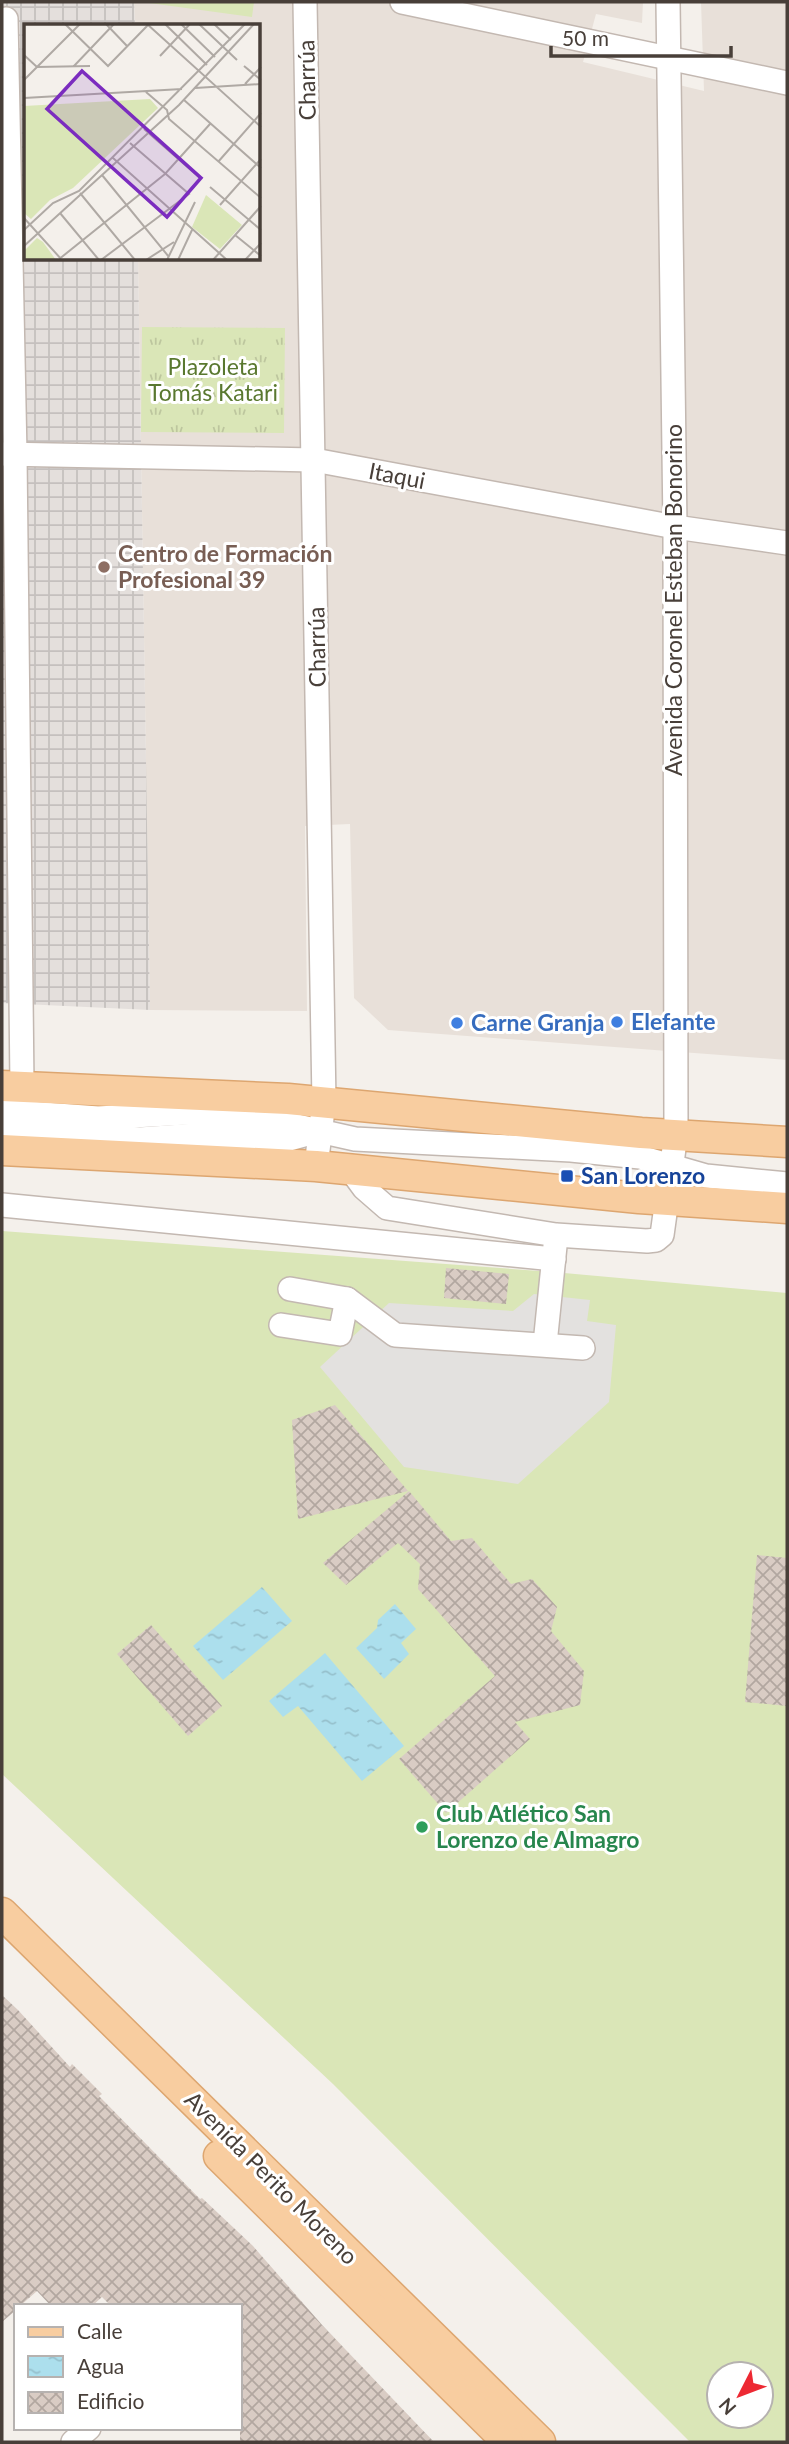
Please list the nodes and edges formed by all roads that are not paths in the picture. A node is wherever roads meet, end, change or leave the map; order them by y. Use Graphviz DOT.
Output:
graph roads {
  1 [pos="305,2"];
  2 [pos="402,2"];
  3 [pos="668,2"];
  4 [pos="6,19"];
  5 [pos="669,58"];
  6 [pos="787,83"];
  7 [pos="8,454"];
  8 [pos="314,460"];
  9 [pos="675,527"];
  10 [pos="787,543"];
  11 [pos="322,1116"];
  12 [pos="11,1119"];
  13 [pos="676,1134"];
  14 [pos="787,1142"];
  15 [pos="316,1166"];
  16 [pos="671,1167"];
  17 [pos="350,1169"];
  18 [pos="787,1184"];
  19 [pos="667,1199"];
  20 [pos="2,1205"];
  21 [pos="387,1208"];
  22 [pos="787,1208"];
  23 [pos="556,1235"];
  24 [pos="382,1243"];
  25 [pos="554,1259"];
  26 [pos="290,1289"];
  27 [pos="347,1298"];
  28 [pos="281,1325"];
  29 [pos="545,1344"];
  30 [pos="583,1348"];
  31 [pos="2,1913"];
  32 [pos="2,1942"];
  33 [pos="87,2430"];
  34 [pos="73,2442"];
  35 [pos="508,2442"];
  36 [pos="540,2442"];
  1 -- 8 [label="street, Charrúa"];
  2 -- 5 [label="street"];
  3 -- 5 [label="street, Avenida Coronel Esteban Bonorino"];
  4 -- 7 [label="street"];
  5 -- 6 [label="street"];
  5 -- 9 [label="street, Avenida Coronel Esteban Bonorino"];
  7 -- 8 [label="street, Itaqui"];
  7 -- 12 [label="street"];
  8 -- 9 [label="street, Itaqui"];
  8 -- 11 [label="street, Charrúa"];
  9 -- 10 [label="street, Itaqui"];
  9 -- 13 [label="street, Avenida Coronel Esteban Bonorino"];
  11 -- 12 [label="main road"];
  11 -- 12 [label="street"];
  11 -- 12 [label="street"];
  11 -- 13 [label="main road"];
  11 -- 15 [label="street, Charrúa"];
  11 -- 16 [label="street"];
  12 -- 15 [label="main road"];
  13 -- 14 [label="main road"];
  13 -- 16 [label="street, Avenida Coronel Esteban Bonorino"];
  15 -- 17 [label="main road"];
  16 -- 18 [label="street"];
  16 -- 19 [label="street, Avenida Coronel Esteban Bonorino"];
  17 -- 19 [label="main road"];
  17 -- 21 [label="street"];
  19 -- 22 [label="main road"];
  19 -- 23 [label="street, Avenida Coronel Esteban Bonorino"];
  20 -- 24 [label="street"];
  21 -- 23 [label="street"];
  21 -- 24 [label="street"];
  23 -- 25 [label="street"];
  24 -- 25 [label="street"];
  25 -- 29 [label="street"];
  26 -- 27 [label="street"];
  27 -- 28 [label="street"];
  27 -- 29 [label="street"];
  29 -- 30 [label="street"];
  31 -- 36 [label="main road, Avenida Perito Moreno"];
  32 -- 35 [label="main road, Avenida Perito Moreno"];
  33 -- 34 [label="street"];
}
